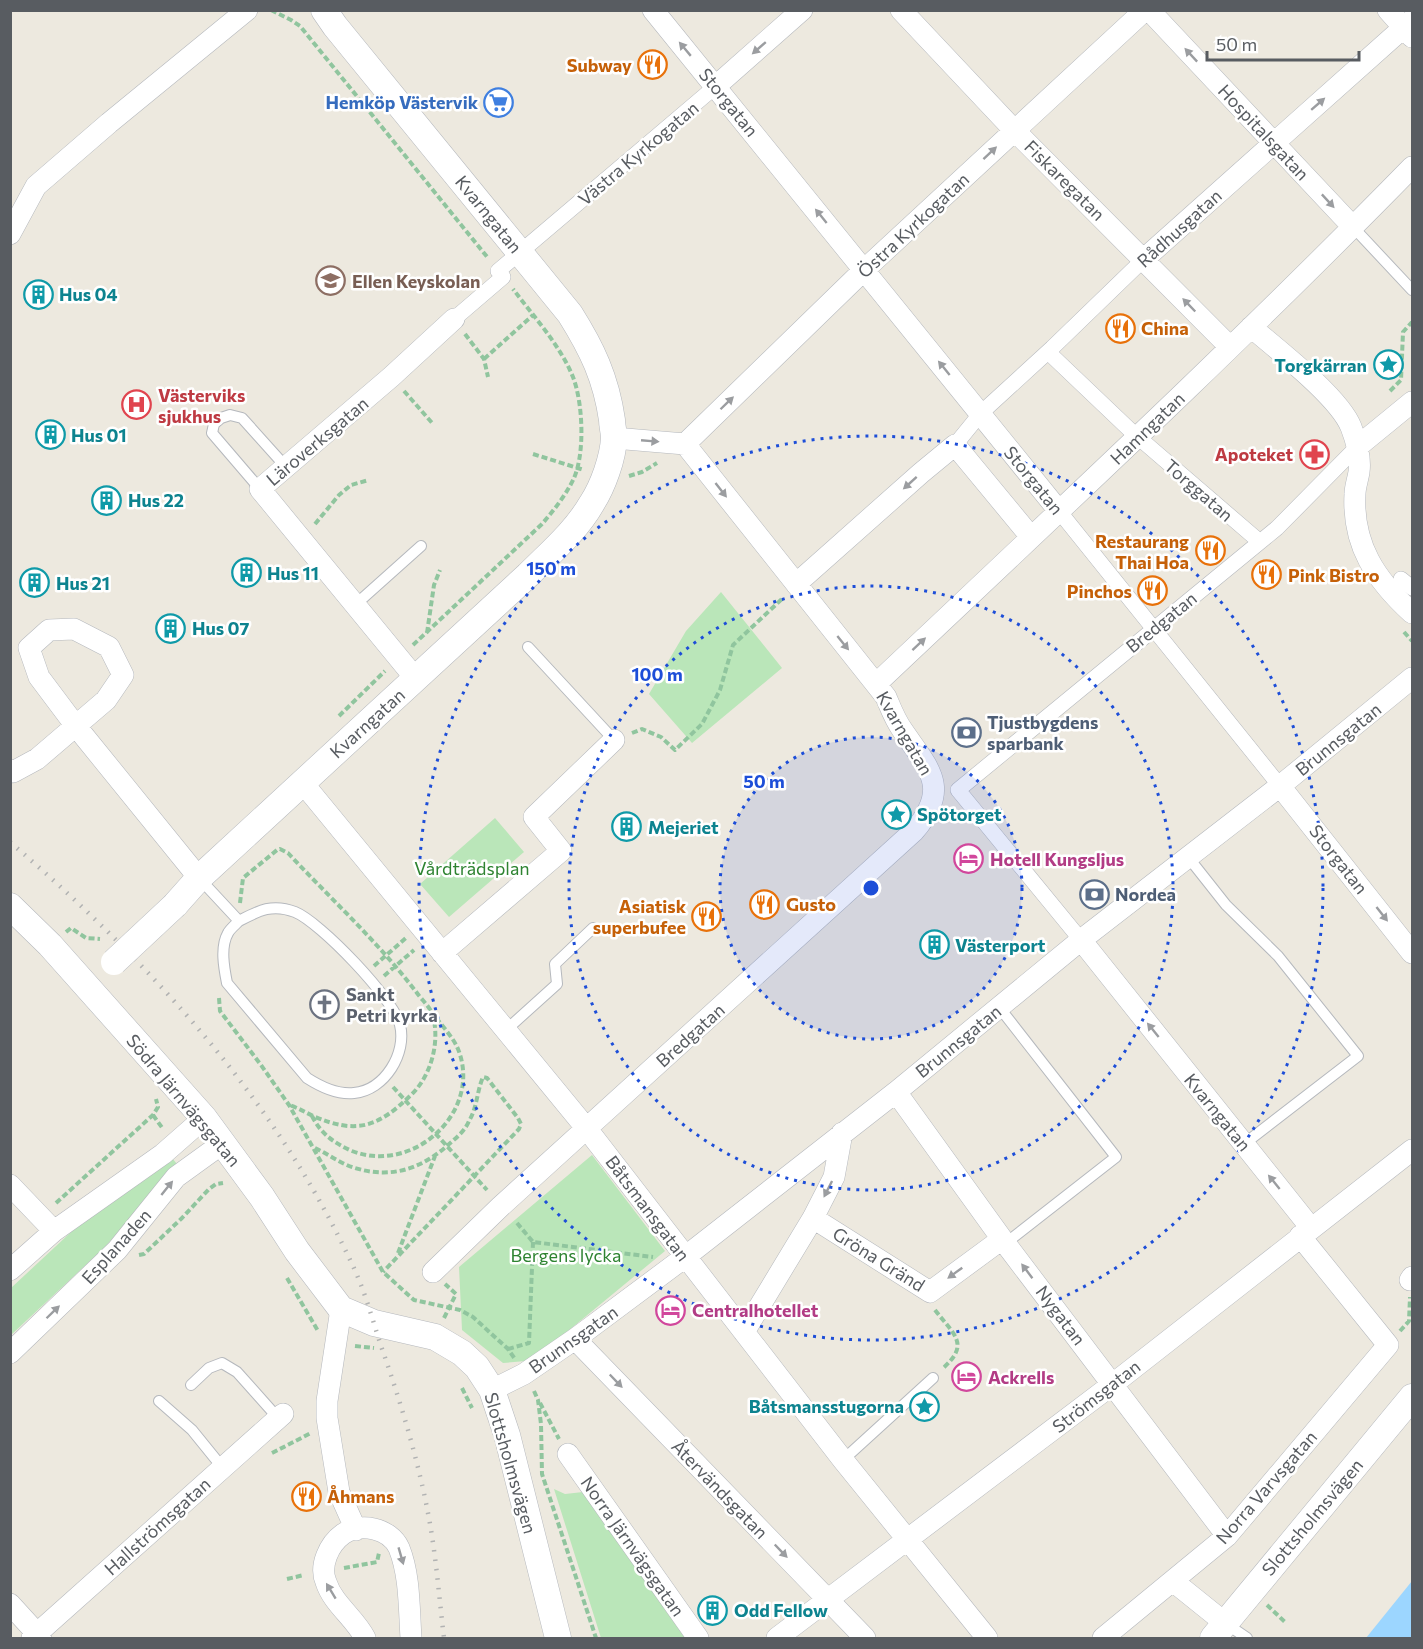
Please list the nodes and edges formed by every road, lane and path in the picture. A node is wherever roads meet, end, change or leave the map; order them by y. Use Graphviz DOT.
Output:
graph roads {
  1 [pos="247,10"];
  2 [pos="271,10"];
  3 [pos="324,10"];
  4 [pos="653,10"];
  5 [pos="802,10"];
  6 [pos="902,10"];
  7 [pos="1144,10"];
  8 [pos="1149,10"];
  9 [pos="1388,10"];
  10 [pos="1410,29"];
  11 [pos="716,86"];
  12 [pos="1014,130"];
  13 [pos="1274,143"];
  14 [pos="1413,167"];
  15 [pos="1353,227"];
  16 [pos="10,234"];
  17 [pos="520,253"];
  18 [pos="1144,259"];
  19 [pos="864,270"];
  20 [pos="501,274"];
  21 [pos="1413,290"];
  22 [pos="533,315"];
  23 [pos="454,319"];
  24 [pos="1413,322"];
  25 [pos="1251,327"];
  26 [pos="1230,347"];
  27 [pos="1048,352"];
  28 [pos="484,359"];
  29 [pos="488,377"];
  30 [pos="411,399"];
  31 [pos="1413,402"];
  32 [pos="981,413"];
  33 [pos="1390,421"];
  34 [pos="433,424"];
  35 [pos="1138,437"];
  36 [pos="614,438"];
  37 [pos="685,444"];
  38 [pos="955,445"];
  39 [pos="1357,447"];
  40 [pos="533,454"];
  41 [pos="286,467"];
  42 [pos="576,468"];
  43 [pos="369,480"];
  44 [pos="260,489"];
  45 [pos="1059,511"];
  46 [pos="1031,537"];
  47 [pos="302,542"];
  48 [pos="1260,542"];
  49 [pos="421,546"];
  50 [pos="440,570"];
  51 [pos="795,584"];
  52 [pos="355,605"];
  53 [pos="1413,613"];
  54 [pos="1154,627"];
  55 [pos="427,632"];
  56 [pos="528,647"];
  57 [pos="444,652"];
  58 [pos="399,658"];
  59 [pos="1413,678"];
  60 [pos="416,679"];
  61 [pos="876,684"];
  62 [pos="331,723"];
  63 [pos="75,725"];
  64 [pos="614,740"];
  65 [pos="10,770"];
  66 [pos="302,782"];
  67 [pos="1280,786"];
  68 [pos="958,790"];
  69 [pos="934,791"];
  70 [pos="1188,857"];
  71 [pos="199,878"];
  72 [pos="10,906"];
  73 [pos="238,921"];
  74 [pos="593,928"];
  75 [pos="431,938"];
  76 [pos="1081,940"];
  77 [pos="1413,952"];
  78 [pos="386,956"];
  79 [pos="395,966"];
  80 [pos="365,975"];
  81 [pos="227,983"];
  82 [pos="374,985"];
  83 [pos="88,987"];
  84 [pos="999,1007"];
  85 [pos="433,1014"];
  86 [pos="506,1030"];
  87 [pos="896,1092"];
  88 [pos="156,1095"];
  89 [pos="405,1101"];
  90 [pos="289,1105"];
  91 [pos="311,1115"];
  92 [pos="204,1118"];
  93 [pos="587,1129"];
  94 [pos="842,1133"];
  95 [pos="435,1134"];
  96 [pos="223,1143"];
  97 [pos="1244,1144"];
  98 [pos="447,1146"];
  99 [pos="314,1147"];
  100 [pos="1413,1150"];
  101 [pos="436,1156"];
  102 [pos="474,1177"];
  103 [pos="10,1185"];
  104 [pos="209,1189"];
  105 [pos="487,1190"];
  106 [pos="813,1218"];
  107 [pos="517,1223"];
  108 [pos="47,1224"];
  109 [pos="1306,1232"];
  110 [pos="1004,1241"];
  111 [pos="533,1242"];
  112 [pos="117,1250"];
  113 [pos="396,1256"];
  114 [pos="685,1257"];
  115 [pos="10,1270"];
  116 [pos="666,1271"];
  117 [pos="383,1272"];
  118 [pos="433,1272"];
  119 [pos="1411,1279"];
  120 [pos="930,1292"];
  121 [pos="449,1308"];
  122 [pos="341,1309"];
  123 [pos="744,1332"];
  124 [pos="435,1337"];
  125 [pos="575,1340"];
  126 [pos="1388,1345"];
  127 [pos="508,1349"];
  128 [pos="10,1353"];
  129 [pos="524,1374"];
  130 [pos="933,1378"];
  131 [pos="457,1382"];
  132 [pos="1113,1384"];
  133 [pos="191,1385"];
  134 [pos="492,1390"];
  135 [pos="1413,1397"];
  136 [pos="538,1400"];
  137 [pos="159,1401"];
  138 [pos="472,1408"];
  139 [pos="280,1416"];
  140 [pos="568,1454"];
  141 [pos="843,1460"];
  142 [pos="222,1467"];
  143 [pos="356,1530"];
  144 [pos="1227,1536"];
  145 [pos="909,1540"];
  146 [pos="1174,1582"];
  147 [pos="828,1600"];
  148 [pos="10,1604"];
  149 [pos="1219,1631"];
  150 [pos="37,1637"];
  151 [pos="365,1638"];
  152 [pos="411,1638"];
  153 [pos="558,1638"];
  154 [pos="596,1638"];
  155 [pos="698,1638"];
  156 [pos="777,1638"];
  157 [pos="864,1638"];
  158 [pos="987,1638"];
  159 [pos="1103,1638"];
  160 [pos="1247,1638"];
  1 -- 16 [label="street"];
  2 -- 20 [label="path"];
  3 -- 17 [label="street, Kvarngatan"];
  11 -- 4 [label="street, Storgatan, one-way"];
  5 -- 11 [label="street, Västra Kyrkogatan, one-way"];
  6 -- 12 [label="street, Fiskaregatan"];
  7 -- 12 [label="street, Östra Kyrkogatan"];
  13 -- 8 [label="street, Hospitalsgatan, one-way"];
  9 -- 10 [label="street"];
  13 -- 10 [label="street, Rådhusgatan, one-way"];
  11 -- 17 [label="street, Västra Kyrkogatan"];
  19 -- 11 [label="street, Storgatan, one-way"];
  12 -- 18 [label="street, Fiskaregatan"];
  19 -- 12 [label="street, Östra Kyrkogatan, one-way"];
  13 -- 15 [label="street, Hospitalsgatan, one-way"];
  13 -- 18 [label="street, Rådhusgatan"];
  14 -- 15 [label="street, Hamngatan"];
  15 -- 21 [label="lane"];
  15 -- 25 [label="street, Hamngatan"];
  17 -- 20 [label="street, Västra Kyrkogatan"];
  17 -- 36 [label="street, Kvarngatan"];
  26 -- 18 [label="street, Fiskaregatan, one-way"];
  18 -- 27 [label="street, Rådhusgatan"];
  32 -- 19 [label="street, Storgatan, one-way"];
  37 -- 19 [label="street, Östra Kyrkogatan, one-way"];
  20 -- 22 [label="path"];
  20 -- 23 [label="street, Läroverksgatan"];
  22 -- 28 [label="path"];
  22 -- 42 [label="path"];
  23 -- 28 [label="path"];
  23 -- 41 [label="street, Läroverksgatan"];
  24 -- 33 [label="path"];
  25 -- 26 [label="street, Hamngatan"];
  25 -- 39 [label="street"];
  26 -- 35 [label="street, Hamngatan"];
  27 -- 32 [label="street, Rådhusgatan"];
  27 -- 35 [label="street, Torggatan"];
  28 -- 29 [label="path"];
  30 -- 34 [label="path"];
  31 -- 33 [label="street"];
  32 -- 38 [label="street, Rådhusgatan"];
  32 -- 45 [label="street, Storgatan"];
  33 -- 39 [label="street"];
  35 -- 45 [label="street, Hamngatan"];
  35 -- 48 [label="street, Torggatan"];
  36 -- 37 [label="street, one-way"];
  36 -- 57 [label="street, Kvarngatan"];
  37 -- 51 [label="street, Kvarngatan, one-way"];
  38 -- 46 [label="street"];
  38 -- 51 [label="street, Rådhusgatan, one-way"];
  39 -- 48 [label="street, Bredgatan"];
  39 -- 53 [label="street"];
  40 -- 42 [label="path"];
  41 -- 44 [label="street, Läroverksgatan"];
  41 -- 44 [label="lane"];
  42 -- 55 [label="path"];
  43 -- 47 [label="path"];
  44 -- 47 [label="street, Läroverksgatan"];
  45 -- 46 [label="street, Hamngatan"];
  45 -- 54 [label="street, Storgatan"];
  61 -- 46 [label="street, Hamngatan, one-way"];
  47 -- 52 [label="street, Läroverksgatan"];
  48 -- 54 [label="street, Bredgatan"];
  49 -- 52 [label="lane"];
  50 -- 55 [label="path"];
  51 -- 61 [label="street, Kvarngatan, one-way"];
  51 -- 64 [label="path"];
  52 -- 58 [label="street, Läroverksgatan"];
  54 -- 67 [label="street, Storgatan"];
  54 -- 68 [label="street, Bredgatan"];
  55 -- 57 [label="path"];
  55 -- 58 [label="path"];
  56 -- 64 [label="lane"];
  57 -- 60 [label="street, Kvarngatan"];
  58 -- 60 [label="street, Läroverksgatan"];
  58 -- 62 [label="path"];
  59 -- 67 [label="street, Brunnsgatan"];
  60 -- 66 [label="street, Kvarngatan"];
  61 -- 69 [label="street, Kvarngatan"];
  63 -- 63 [label="street"];
  63 -- 65 [label="street"];
  63 -- 71 [label="street"];
  64 -- 75 [label="street"];
  66 -- 71 [label="street, Kvarngatan"];
  66 -- 75 [label="street, Båtsmansgatan"];
  67 -- 70 [label="street, Brunnsgatan"];
  67 -- 77 [label="street, Storgatan, one-way"];
  68 -- 69 [label="street, Kvarngatan"];
  68 -- 76 [label="street, Kvarngatan"];
  69 -- 93 [label="street, Bredgatan"];
  70 -- 76 [label="street, Brunnsgatan"];
  70 -- 97 [label="lane"];
  71 -- 73 [label="lane"];
  71 -- 83 [label="street, Kvarngatan, bridge"];
  72 -- 83 [label="street, Södra Järnvägsgatan"];
  73 -- 78 [label="path"];
  73 -- 80 [label="lane"];
  73 -- 81 [label="lane"];
  74 -- 86 [label="lane"];
  75 -- 78 [label="path"];
  75 -- 79 [label="path"];
  75 -- 86 [label="street, Båtsmansgatan"];
  76 -- 84 [label="street, Brunnsgatan"];
  97 -- 76 [label="street, Kvarngatan, one-way"];
  78 -- 79 [label="path"];
  78 -- 80 [label="path"];
  79 -- 82 [label="path"];
  79 -- 85 [label="path"];
  80 -- 82 [label="lane"];
  81 -- 82 [label="lane"];
  81 -- 90 [label="path"];
  83 -- 92 [label="street, Södra Järnvägsgatan"];
  84 -- 87 [label="street, Brunnsgatan"];
  84 -- 110 [label="lane"];
  85 -- 89 [label="path"];
  85 -- 95 [label="path"];
  86 -- 93 [label="street, Båtsmansgatan"];
  87 -- 94 [label="street, Brunnsgatan"];
  87 -- 110 [label="street, Nygatan"];
  88 -- 108 [label="path"];
  89 -- 91 [label="path"];
  89 -- 95 [label="path"];
  90 -- 91 [label="path"];
  90 -- 99 [label="path"];
  91 -- 95 [label="path"];
  92 -- 96 [label="street, Södra Järnvägsgatan"];
  92 -- 108 [label="street, Esplanaden"];
  93 -- 114 [label="street, Båtsmansgatan"];
  93 -- 118 [label="street, Bredgatan"];
  94 -- 106 [label="street, one-way"];
  94 -- 114 [label="street, Brunnsgatan"];
  95 -- 98 [label="path"];
  112 -- 96 [label="street, Esplanaden, one-way"];
  96 -- 122 [label="street, Södra Järnvägsgatan"];
  109 -- 97 [label="street, Kvarngatan, one-way"];
  98 -- 101 [label="path"];
  98 -- 102 [label="path"];
  98 -- 102 [label="path"];
  99 -- 101 [label="path"];
  99 -- 117 [label="path"];
  100 -- 109 [label="street, Strömsgatan"];
  101 -- 113 [label="path"];
  102 -- 105 [label="path"];
  102 -- 113 [label="path"];
  103 -- 108 [label="street"];
  104 -- 112 [label="path"];
  106 -- 120 [label="street, Gröna Gränd"];
  106 -- 123 [label="street"];
  107 -- 111 [label="path"];
  108 -- 115 [label="street, Esplanaden"];
  109 -- 126 [label="street, Kvarngatan"];
  109 -- 132 [label="street, Strömsgatan"];
  110 -- 120 [label="street, Gröna Gränd, one-way"];
  132 -- 110 [label="street, Nygatan, one-way"];
  111 -- 116 [label="path"];
  111 -- 127 [label="path"];
  128 -- 112 [label="street, Esplanaden, one-way"];
  113 -- 117 [label="path"];
  114 -- 116 [label="street, Brunnsgatan"];
  114 -- 123 [label="street, Båtsmansgatan"];
  116 -- 125 [label="street, Brunnsgatan"];
  117 -- 121 [label="path"];
  118 -- 121 [label="path"];
  119 -- 126 [label="path"];
  120 -- 130 [label="path"];
  121 -- 124 [label="path"];
  121 -- 127 [label="path"];
  122 -- 124 [label="street, Slottsholmsvägen"];
  122 -- 143 [label="street"];
  123 -- 141 [label="street, Båtsmansgatan"];
  124 -- 134 [label="street, Slottsholmsvägen"];
  125 -- 129 [label="street, Brunnsgatan"];
  125 -- 147 [label="street, Återvändsgatan, one-way"];
  126 -- 144 [label="street, Norra Varvsgatan"];
  127 -- 129 [label="path"];
  129 -- 134 [label="street, Brunnsgatan"];
  129 -- 136 [label="path"];
  130 -- 141 [label="lane"];
  131 -- 138 [label="path"];
  132 -- 144 [label="street, Nygatan"];
  132 -- 145 [label="street, Strömsgatan"];
  133 -- 139 [label="lane"];
  134 -- 153 [label="street, Slottsholmsvägen"];
  135 -- 149 [label="street, Slottsholmsvägen"];
  136 -- 140 [label="path"];
  136 -- 154 [label="path"];
  137 -- 142 [label="lane"];
  139 -- 142 [label="street, Hallströmsgatan"];
  140 -- 155 [label="street, Norra Järnvägsgatan"];
  141 -- 145 [label="street, Båtsmansgatan"];
  142 -- 150 [label="street, Hallströmsgatan"];
  151 -- 143 [label="street, one-way"];
  143 -- 152 [label="street, one-way"];
  144 -- 146 [label="street, Norra Varvsgatan"];
  145 -- 147 [label="street, Strömsgatan"];
  145 -- 158 [label="street, Båtsmansgatan"];
  146 -- 149 [label="street"];
  146 -- 159 [label="street, Norra Varvsgatan"];
  147 -- 156 [label="street, Strömsgatan"];
  147 -- 157 [label="street, Återvändsgatan"];
  148 -- 150 [label="street"];
  149 -- 160 [label="lane"];
}
